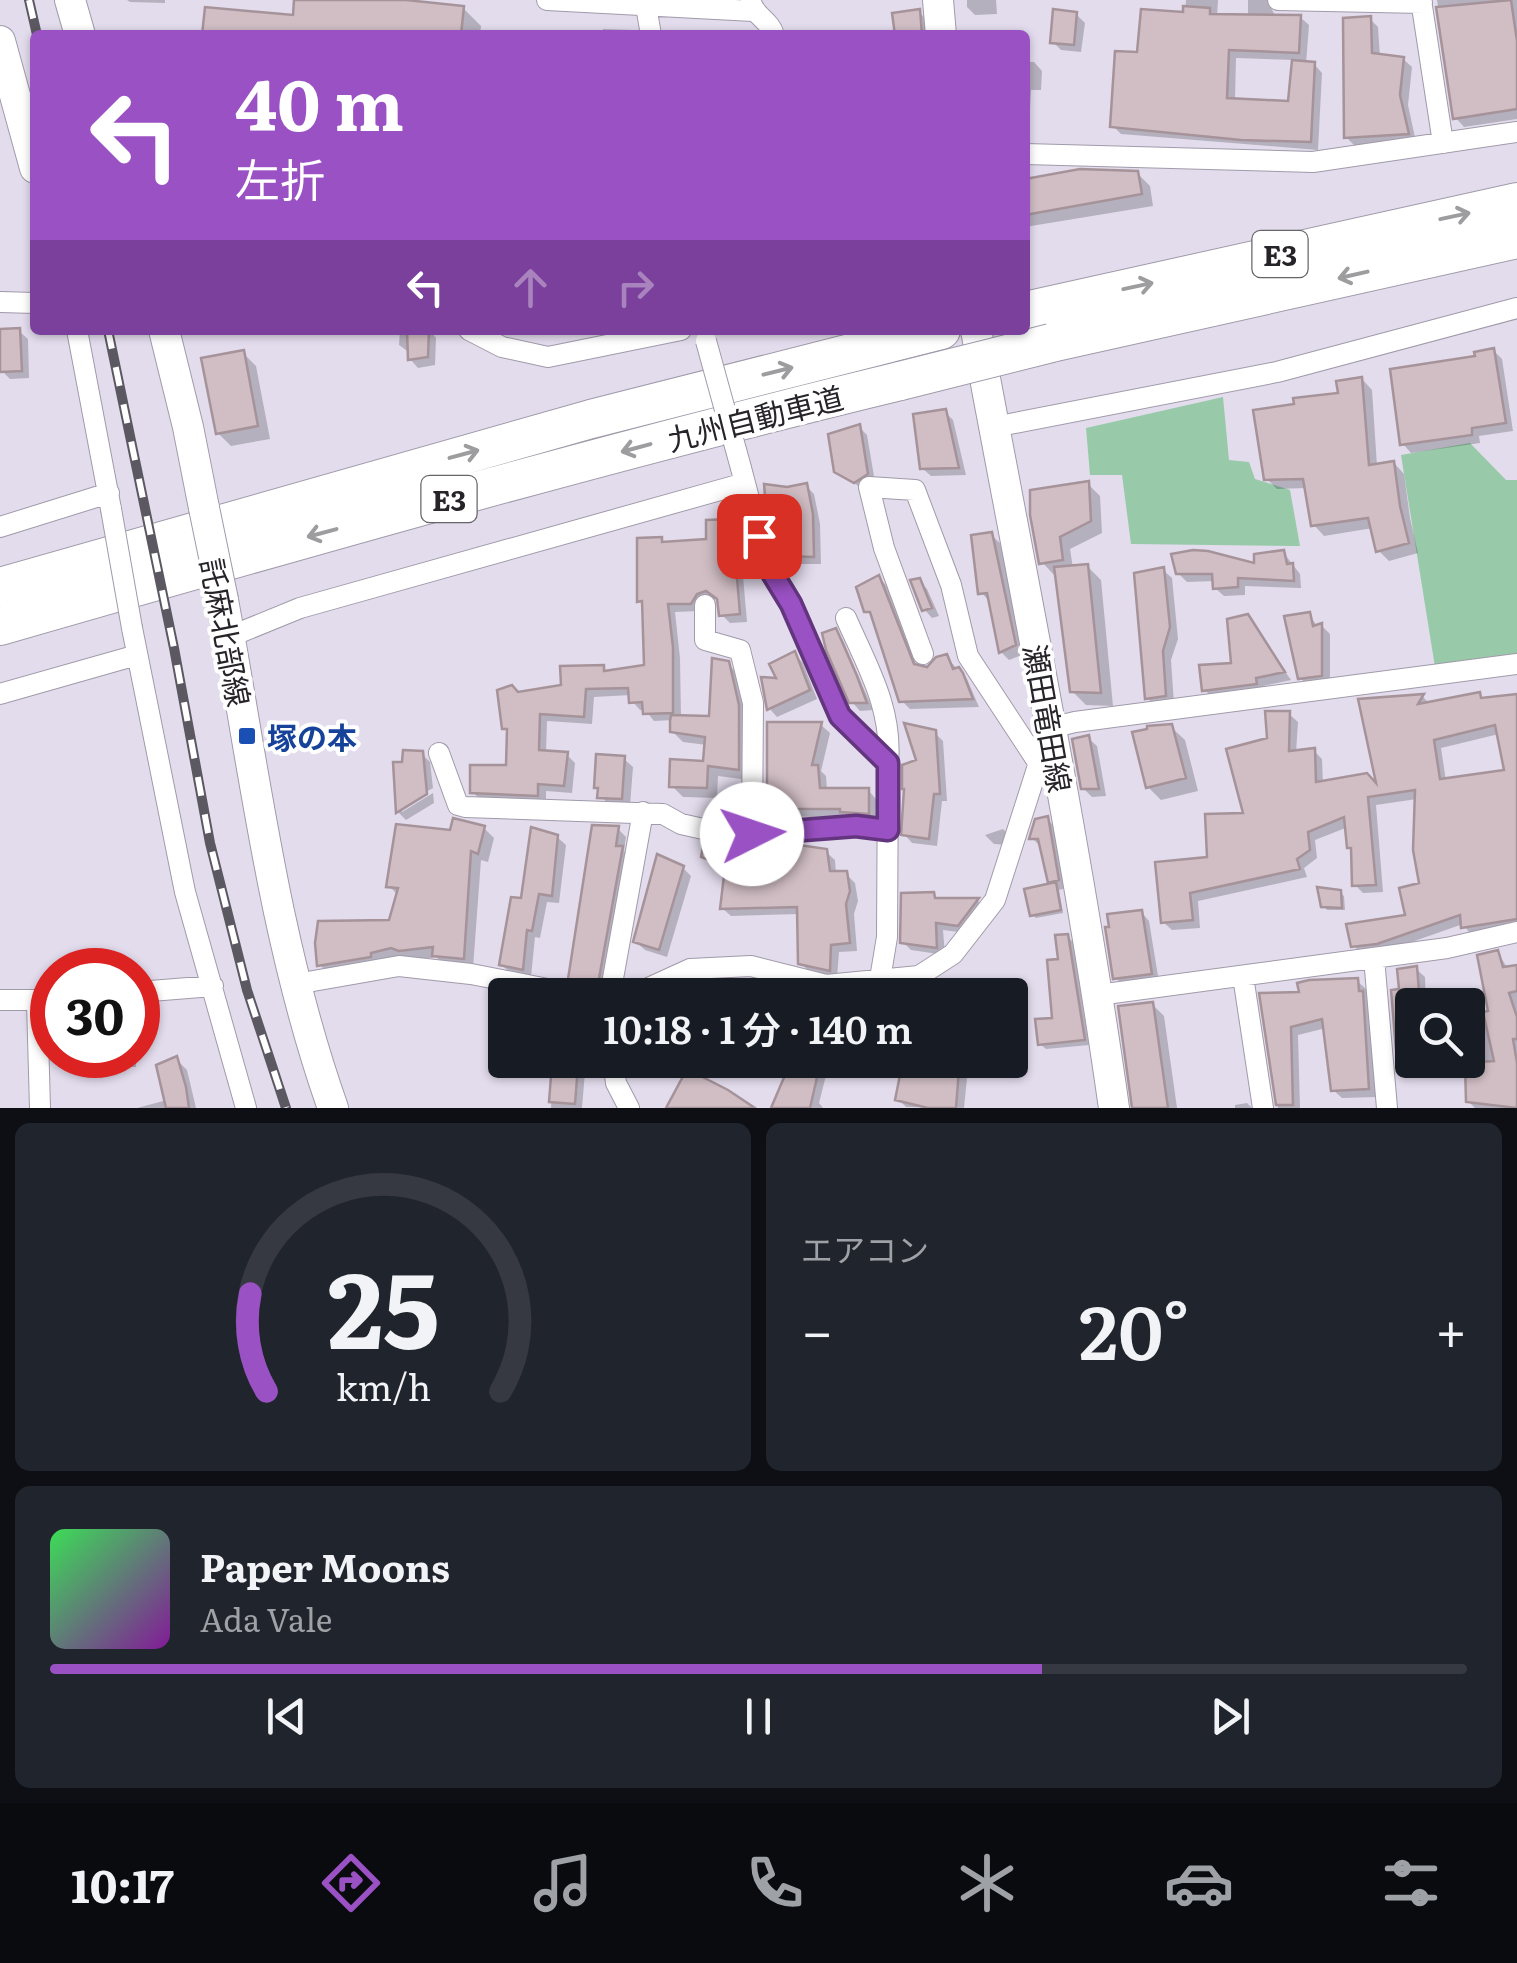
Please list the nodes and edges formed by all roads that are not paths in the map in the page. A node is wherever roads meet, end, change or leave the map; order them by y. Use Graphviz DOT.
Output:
graph roads {
  1 [pos="70,0"];
  2 [pos="547,0"];
  3 [pos="938,0"];
  4 [pos="1278,0"];
  5 [pos="1422,2"];
  6 [pos="752,5"];
  7 [pos="646,6"];
  8 [pos="79,30"];
  9 [pos="650,30"];
  10 [pos="773,30"];
  11 [pos="941,30"];
  12 [pos="0,41"];
  13 [pos="1517,132"];
  14 [pos="1443,144"];
  15 [pos="30,150"];
  16 [pos="1030,154"];
  17 [pos="1517,202"];
  18 [pos="1517,239"];
  19 [pos="0,302"];
  20 [pos="30,303"];
  21 [pos="1517,308"];
  22 [pos="1040,320"];
  23 [pos="79,335"];
  24 [pos="165,335"];
  25 [pos="479,335"];
  26 [pos="656,335"];
  27 [pos="920,335"];
  28 [pos="977,335"];
  29 [pos="1006,335"];
  30 [pos="703,336"];
  31 [pos="994,427"];
  32 [pos="742,475"];
  33 [pos="110,501"];
  34 [pos="0,527"];
  35 [pos="0,587"];
  36 [pos="705,604"];
  37 [pos="846,618"];
  38 [pos="0,626"];
  39 [pos="229,637"];
  40 [pos="922,654"];
  41 [pos="136,655"];
  42 [pos="1517,664"];
  43 [pos="0,694"];
  44 [pos="1050,728"];
  45 [pos="438,753"];
  46 [pos="888,763"];
  47 [pos="1039,764"];
  48 [pos="642,812"];
  49 [pos="888,830"];
  50 [pos="712,831"];
  51 [pos="1517,932"];
  52 [pos="1374,958"];
  53 [pos="1243,976"];
  54 [pos="492,978"];
  55 [pos="613,978"];
  56 [pos="670,978"];
  57 [pos="801,978"];
  58 [pos="880,978"];
  59 [pos="900,978"];
  60 [pos="296,984"];
  61 [pos="213,986"];
  62 [pos="160,990"];
  63 [pos="1098,996"];
  64 [pos="0,1000"];
  65 [pos="30,1001"];
  66 [pos="41,1078"];
  67 [pos="615,1078"];
  68 [pos="40,1108"];
  69 [pos="246,1108"];
  70 [pos="334,1108"];
  71 [pos="629,1108"];
  72 [pos="1114,1108"];
  73 [pos="1263,1108"];
  74 [pos="1387,1108"];
  1 -- 8 [label="main road"];
  2 -- 7 [label="street"];
  3 -- 11 [label="main road"];
  4 -- 5 [label="street"];
  5 -- 14 [label="street"];
  6 -- 7 [label="street"];
  6 -- 10 [label="street"];
  7 -- 9 [label="street"];
  12 -- 15 [label="main road"];
  13 -- 14 [label="street"];
  14 -- 16 [label="street"];
  22 -- 17 [label="highway, 九州自動車道 / E3, one-way"];
  18 -- 22 [label="highway, 九州自動車道 / E3, one-way"];
  19 -- 20 [label="street"];
  21 -- 31 [label="street"];
  23 -- 33 [label="street"];
  24 -- 39 [label="main road, 託麻北部線, bridge"];
  25 -- 26 [label="street"];
  35 -- 27 [label="highway, 九州自動車道 / E3, one-way"];
  28 -- 31 [label="main road, 瀬田竜田線"];
  29 -- 38 [label="highway, 九州自動車道 / E3, one-way, bridge"];
  30 -- 32 [label="street, bridge"];
  31 -- 44 [label="main road, 瀬田竜田線"];
  32 -- 39 [label="street"];
  32 -- 46 [label="street"];
  33 -- 34 [label="street"];
  33 -- 41 [label="street, bridge"];
  36 -- 49 [label="street"];
  37 -- 46 [label="street"];
  39 -- 60 [label="main road, 託麻北部線"];
  40 -- 47 [label="street"];
  41 -- 43 [label="street"];
  41 -- 61 [label="street"];
  42 -- 44 [label="street"];
  44 -- 47 [label="street"];
  44 -- 63 [label="main road, 瀬田竜田線"];
  45 -- 48 [label="street"];
  46 -- 49 [label="street"];
  47 -- 59 [label="street"];
  48 -- 50 [label="street"];
  48 -- 55 [label="street"];
  49 -- 58 [label="street"];
  51 -- 52 [label="street"];
  52 -- 53 [label="street"];
  52 -- 74 [label="street"];
  53 -- 63 [label="street"];
  53 -- 73 [label="street"];
  54 -- 60 [label="street"];
  56 -- 57 [label="street"];
  60 -- 70 [label="main road, 託麻北部線"];
  61 -- 62 [label="street"];
  61 -- 69 [label="street"];
  63 -- 72 [label="main road, 瀬田竜田線"];
  64 -- 65 [label="street"];
  66 -- 68 [label="street"];
  67 -- 71 [label="street"];
}
